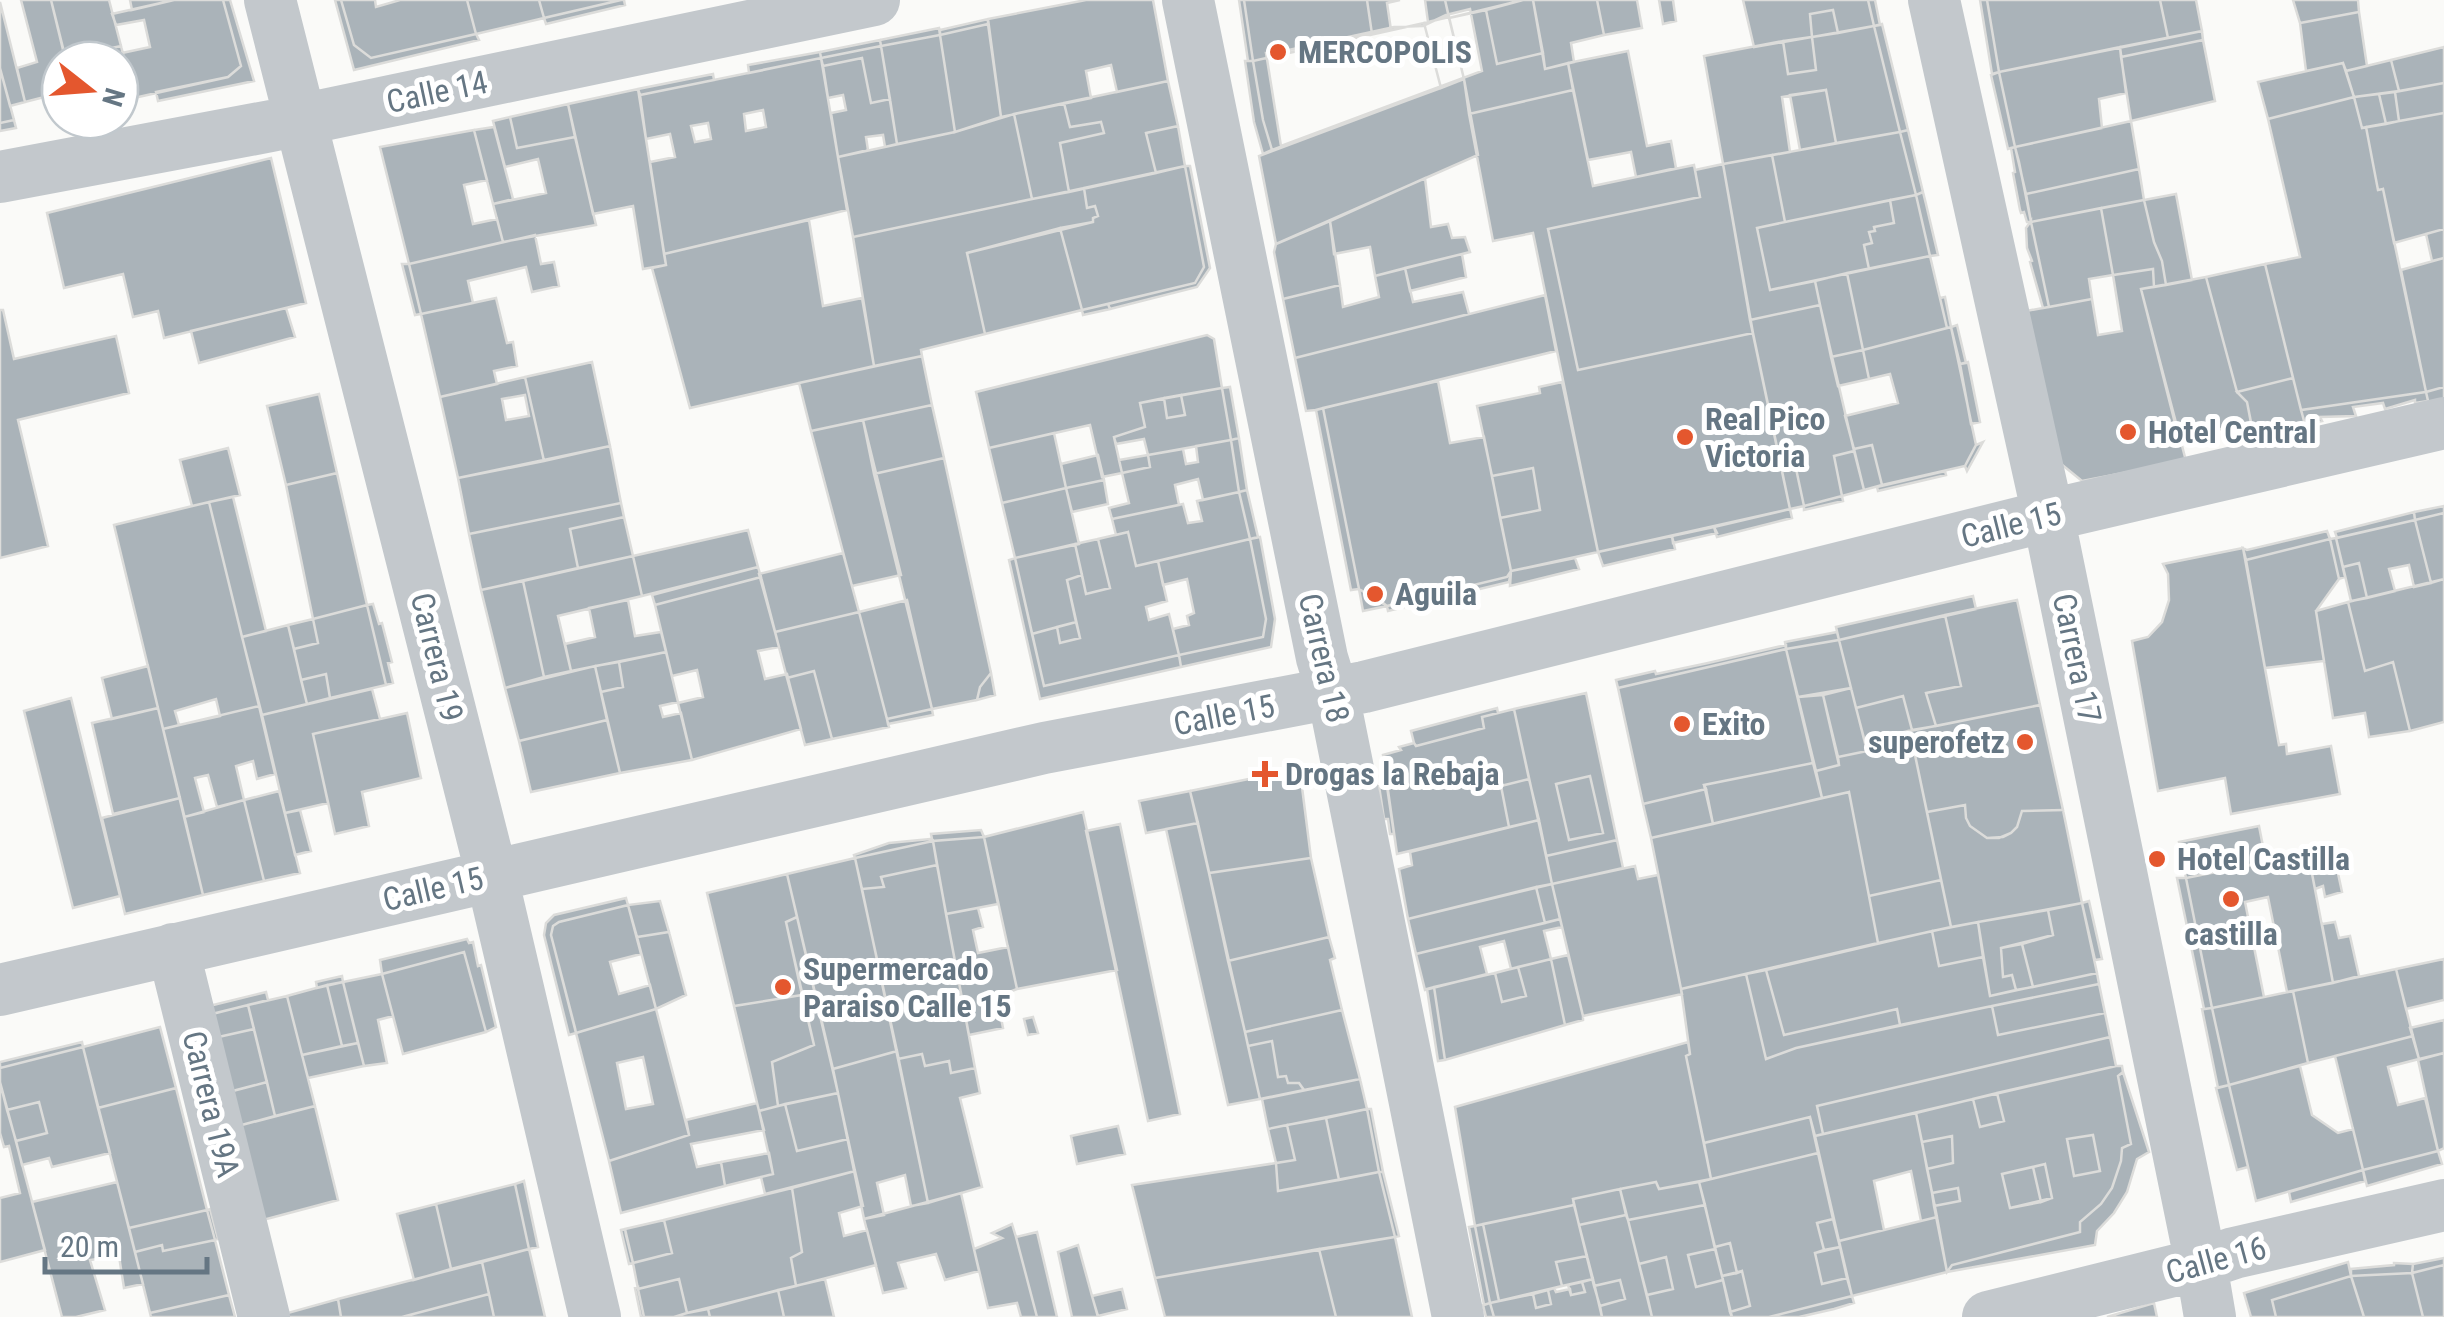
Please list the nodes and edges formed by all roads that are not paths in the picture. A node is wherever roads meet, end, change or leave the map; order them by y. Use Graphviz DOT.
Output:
graph roads {
  1 [pos="270,0"];
  2 [pos="874,0"];
  3 [pos="1188,0"];
  4 [pos="1934,0"];
  5 [pos="299,120"];
  6 [pos="0,178"];
  7 [pos="2444,423"];
  8 [pos="2048,515"];
  9 [pos="1333,694"];
  10 [pos="492,876"];
  11 [pos="173,950"];
  12 [pos="0,990"];
  13 [pos="2444,1204"];
  14 [pos="2201,1264"];
  15 [pos="264,1317"];
  16 [pos="595,1317"];
  17 [pos="1458,1317"];
  18 [pos="1988,1317"];
  19 [pos="2210,1317"];
  1 -- 5 [label="street, Carrera 19"];
  2 -- 5 [label="street, Calle 14"];
  3 -- 9 [label="street, Carrera 18"];
  4 -- 8 [label="street, Carrera 17"];
  5 -- 6 [label="street, Calle 14"];
  5 -- 10 [label="street, Carrera 19"];
  7 -- 8 [label="street, Calle 15"];
  8 -- 9 [label="street, Calle 15"];
  8 -- 14 [label="street, Carrera 17"];
  9 -- 10 [label="street, Calle 15"];
  9 -- 17 [label="street, Carrera 18"];
  10 -- 11 [label="street, Calle 15"];
  10 -- 16 [label="street, Carrera 19"];
  11 -- 12 [label="street, Calle 15"];
  11 -- 15 [label="street, Carrera 19A"];
  13 -- 14 [label="street, Calle 16"];
  14 -- 18 [label="street, Calle 16"];
  14 -- 19 [label="street, Carrera 17"];
}
